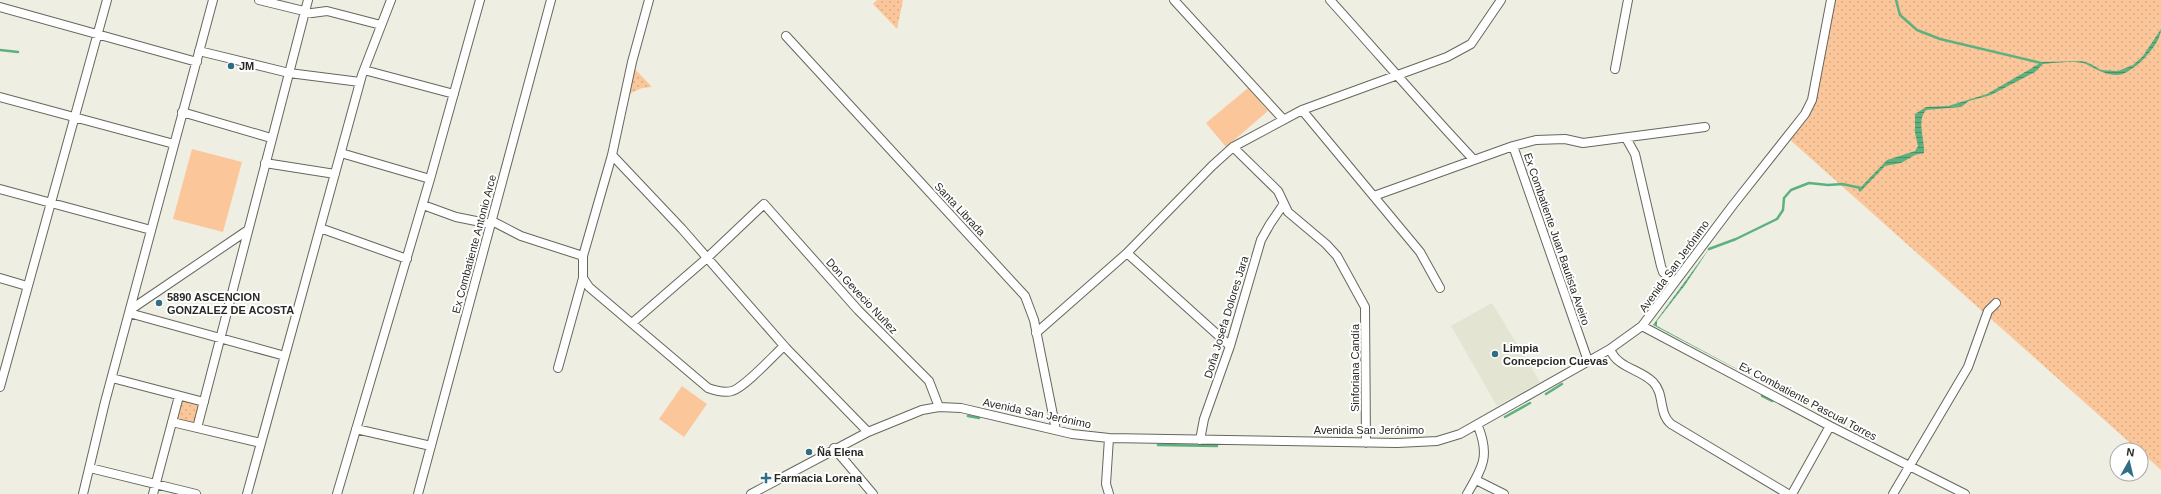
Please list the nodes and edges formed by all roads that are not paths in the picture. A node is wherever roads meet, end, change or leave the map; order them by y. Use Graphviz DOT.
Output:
graph roads {
  1 [pos="107,0"];
  2 [pos="213,0"];
  3 [pos="259,0"];
  4 [pos="308,0"];
  5 [pos="391,0"];
  6 [pos="480,0"];
  7 [pos="551,0"];
  8 [pos="649,0"];
  9 [pos="1174,0"];
  10 [pos="1330,0"];
  11 [pos="1502,0"];
  12 [pos="1628,0"];
  13 [pos="1830,0"];
  14 [pos="0,7"];
  15 [pos="305,11"];
  16 [pos="381,25"];
  17 [pos="97,34"];
  18 [pos="786,36"];
  19 [pos="199,51"];
  20 [pos="197,62"];
  21 [pos="1615,69"];
  22 [pos="364,70"];
  23 [pos="288,73"];
  24 [pos="1397,76"];
  25 [pos="360,82"];
  26 [pos="454,94"];
  27 [pos="0,98"];
  28 [pos="1302,110"];
  29 [pos="182,112"];
  30 [pos="74,116"];
  31 [pos="1283,119"];
  32 [pos="1705,127"];
  33 [pos="271,138"];
  34 [pos="1626,138"];
  35 [pos="174,144"];
  36 [pos="1513,146"];
  37 [pos="1233,147"];
  38 [pos="341,153"];
  39 [pos="612,155"];
  40 [pos="1473,159"];
  41 [pos="265,163"];
  42 [pos="335,174"];
  43 [pos="430,179"];
  44 [pos="0,189"];
  45 [pos="1374,196"];
  46 [pos="52,203"];
  47 [pos="1283,205"];
  48 [pos="422,206"];
  49 [pos="491,222"];
  50 [pos="320,228"];
  51 [pos="151,230"];
  52 [pos="248,230"];
  53 [pos="1127,253"];
  54 [pos="583,256"];
  55 [pos="707,258"];
  56 [pos="407,259"];
  57 [pos="0,278"];
  58 [pos="583,278"];
  59 [pos="1674,282"];
  60 [pos="27,286"];
  61 [pos="1440,288"];
  62 [pos="1996,303"];
  63 [pos="129,312"];
  64 [pos="632,323"];
  65 [pos="1642,326"];
  66 [pos="1036,333"];
  67 [pos="220,338"];
  68 [pos="784,346"];
  69 [pos="1230,346"];
  70 [pos="1610,349"];
  71 [pos="285,356"];
  72 [pos="1588,361"];
  73 [pos="558,368"];
  74 [pos="2,372"];
  75 [pos="112,378"];
  76 [pos="0,387"];
  77 [pos="179,396"];
  78 [pos="204,402"];
  79 [pos="939,407"];
  80 [pos="172,422"];
  81 [pos="1478,426"];
  82 [pos="1830,426"];
  83 [pos="197,428"];
  84 [pos="356,429"];
  85 [pos="1056,430"];
  86 [pos="868,432"];
  87 [pos="1109,438"];
  88 [pos="1200,440"];
  89 [pos="262,443"];
  90 [pos="1366,443"];
  91 [pos="431,446"];
  92 [pos="834,448"];
  93 [pos="1909,465"];
  94 [pos="90,468"];
  95 [pos="1476,480"];
  96 [pos="156,484"];
  97 [pos="83,494"];
  98 [pos="153,494"];
  99 [pos="196,494"];
  100 [pos="247,494"];
  101 [pos="337,494"];
  102 [pos="418,494"];
  103 [pos="753,494"];
  104 [pos="873,494"];
  105 [pos="1109,494"];
  106 [pos="1467,494"];
  107 [pos="1504,494"];
  108 [pos="1788,494"];
  109 [pos="1792,494"];
  110 [pos="1893,494"];
  111 [pos="1965,494"];
  1 -- 17 [label="street"];
  2 -- 19 [label="street"];
  3 -- 15 [label="street"];
  4 -- 15 [label="street"];
  5 -- 16 [label="street"];
  6 -- 26 [label="street"];
  7 -- 49 [label="street, Ex Combatiente Antonio Arce"];
  8 -- 39 [label="street"];
  9 -- 31 [label="street"];
  10 -- 24 [label="street"];
  11 -- 24 [label="street"];
  12 -- 21 [label="street"];
  13 -- 59 [label="street, Avenida San Jerónimo"];
  14 -- 17 [label="street"];
  15 -- 16 [label="street"];
  15 -- 23 [label="street"];
  16 -- 22 [label="street"];
  17 -- 20 [label="street"];
  17 -- 30 [label="street"];
  18 -- 66 [label="street, Santa Librada"];
  19 -- 20 [label="street"];
  19 -- 23 [label="street"];
  20 -- 29 [label="street"];
  22 -- 25 [label="street"];
  22 -- 26 [label="street"];
  23 -- 25 [label="street"];
  23 -- 33 [label="street"];
  24 -- 28 [label="street"];
  24 -- 40 [label="street"];
  25 -- 38 [label="street"];
  26 -- 43 [label="street"];
  27 -- 30 [label="street"];
  28 -- 31 [label="street"];
  28 -- 45 [label="street"];
  29 -- 33 [label="street"];
  29 -- 35 [label="street"];
  30 -- 35 [label="street"];
  30 -- 46 [label="street"];
  31 -- 37 [label="street"];
  32 -- 34 [label="street"];
  33 -- 41 [label="street"];
  34 -- 36 [label="street"];
  34 -- 59 [label="street"];
  35 -- 51 [label="street"];
  36 -- 40 [label="street"];
  36 -- 72 [label="street, Ex Combatiente Juan Bautista Aveiro"];
  37 -- 47 [label="street, Sinforiana Candía"];
  37 -- 53 [label="street"];
  38 -- 42 [label="street"];
  38 -- 43 [label="street"];
  39 -- 54 [label="street"];
  39 -- 55 [label="street"];
  40 -- 45 [label="street"];
  41 -- 42 [label="street"];
  41 -- 52 [label="street"];
  42 -- 50 [label="street"];
  43 -- 48 [label="street"];
  44 -- 46 [label="street"];
  45 -- 61 [label="street"];
  46 -- 51 [label="street"];
  46 -- 60 [label="street"];
  47 -- 69 [label="street, Doña Josefa Dolores Jara"];
  47 -- 90 [label="street, Sinforiana Candía"];
  48 -- 49 [label="street"];
  48 -- 56 [label="street"];
  49 -- 54 [label="street"];
  49 -- 91 [label="street, Ex Combatiente Antonio Arce"];
  50 -- 56 [label="street"];
  50 -- 71 [label="street"];
  51 -- 63 [label="street"];
  52 -- 63 [label="street"];
  52 -- 67 [label="street"];
  53 -- 66 [label="street"];
  53 -- 69 [label="street"];
  54 -- 58 [label="street"];
  55 -- 64 [label="street"];
  55 -- 68 [label="street"];
  55 -- 79 [label="street, Don Gevecio Nuñez"];
  56 -- 84 [label="street"];
  57 -- 60 [label="street"];
  58 -- 64 [label="street"];
  58 -- 73 [label="street"];
  59 -- 65 [label="street, Avenida San Jerónimo"];
  60 -- 74 [label="street"];
  62 -- 93 [label="street"];
  63 -- 67 [label="street"];
  63 -- 75 [label="street"];
  64 -- 68 [label="street"];
  65 -- 70 [label="street, Avenida San Jerónimo"];
  65 -- 82 [label="street, Ex Combatiente Pascual Torres"];
  66 -- 85 [label="street, Santa Librada"];
  67 -- 71 [label="street"];
  67 -- 78 [label="street"];
  68 -- 86 [label="street"];
  69 -- 88 [label="street, Doña Josefa Dolores Jara"];
  70 -- 72 [label="street, Avenida San Jerónimo"];
  70 -- 108 [label="street"];
  71 -- 89 [label="street"];
  72 -- 81 [label="street, Avenida San Jerónimo"];
  74 -- 76 [label="street"];
  75 -- 77 [label="street"];
  75 -- 94 [label="street"];
  77 -- 78 [label="street"];
  77 -- 80 [label="street"];
  78 -- 83 [label="street"];
  79 -- 85 [label="street, Avenida San Jerónimo"];
  79 -- 86 [label="street, Avenida San Jerónimo"];
  80 -- 83 [label="street"];
  80 -- 96 [label="street"];
  81 -- 90 [label="street, Avenida San Jerónimo"];
  81 -- 95 [label="street"];
  82 -- 93 [label="street, Ex Combatiente Pascual Torres"];
  82 -- 109 [label="street"];
  83 -- 89 [label="street"];
  84 -- 91 [label="street"];
  84 -- 101 [label="street"];
  85 -- 87 [label="street, Avenida San Jerónimo"];
  86 -- 92 [label="street, Avenida San Jerónimo"];
  87 -- 88 [label="street, Avenida San Jerónimo"];
  87 -- 105 [label="street"];
  88 -- 90 [label="street, Avenida San Jerónimo"];
  89 -- 100 [label="street"];
  91 -- 102 [label="street, Ex Combatiente Antonio Arce"];
  92 -- 103 [label="street, Avenida San Jerónimo"];
  92 -- 104 [label="street"];
  93 -- 110 [label="street"];
  93 -- 111 [label="street, Ex Combatiente Pascual Torres"];
  94 -- 96 [label="street"];
  94 -- 97 [label="street"];
  95 -- 106 [label="street"];
  95 -- 107 [label="street"];
  96 -- 98 [label="street"];
  96 -- 99 [label="street"];
}
